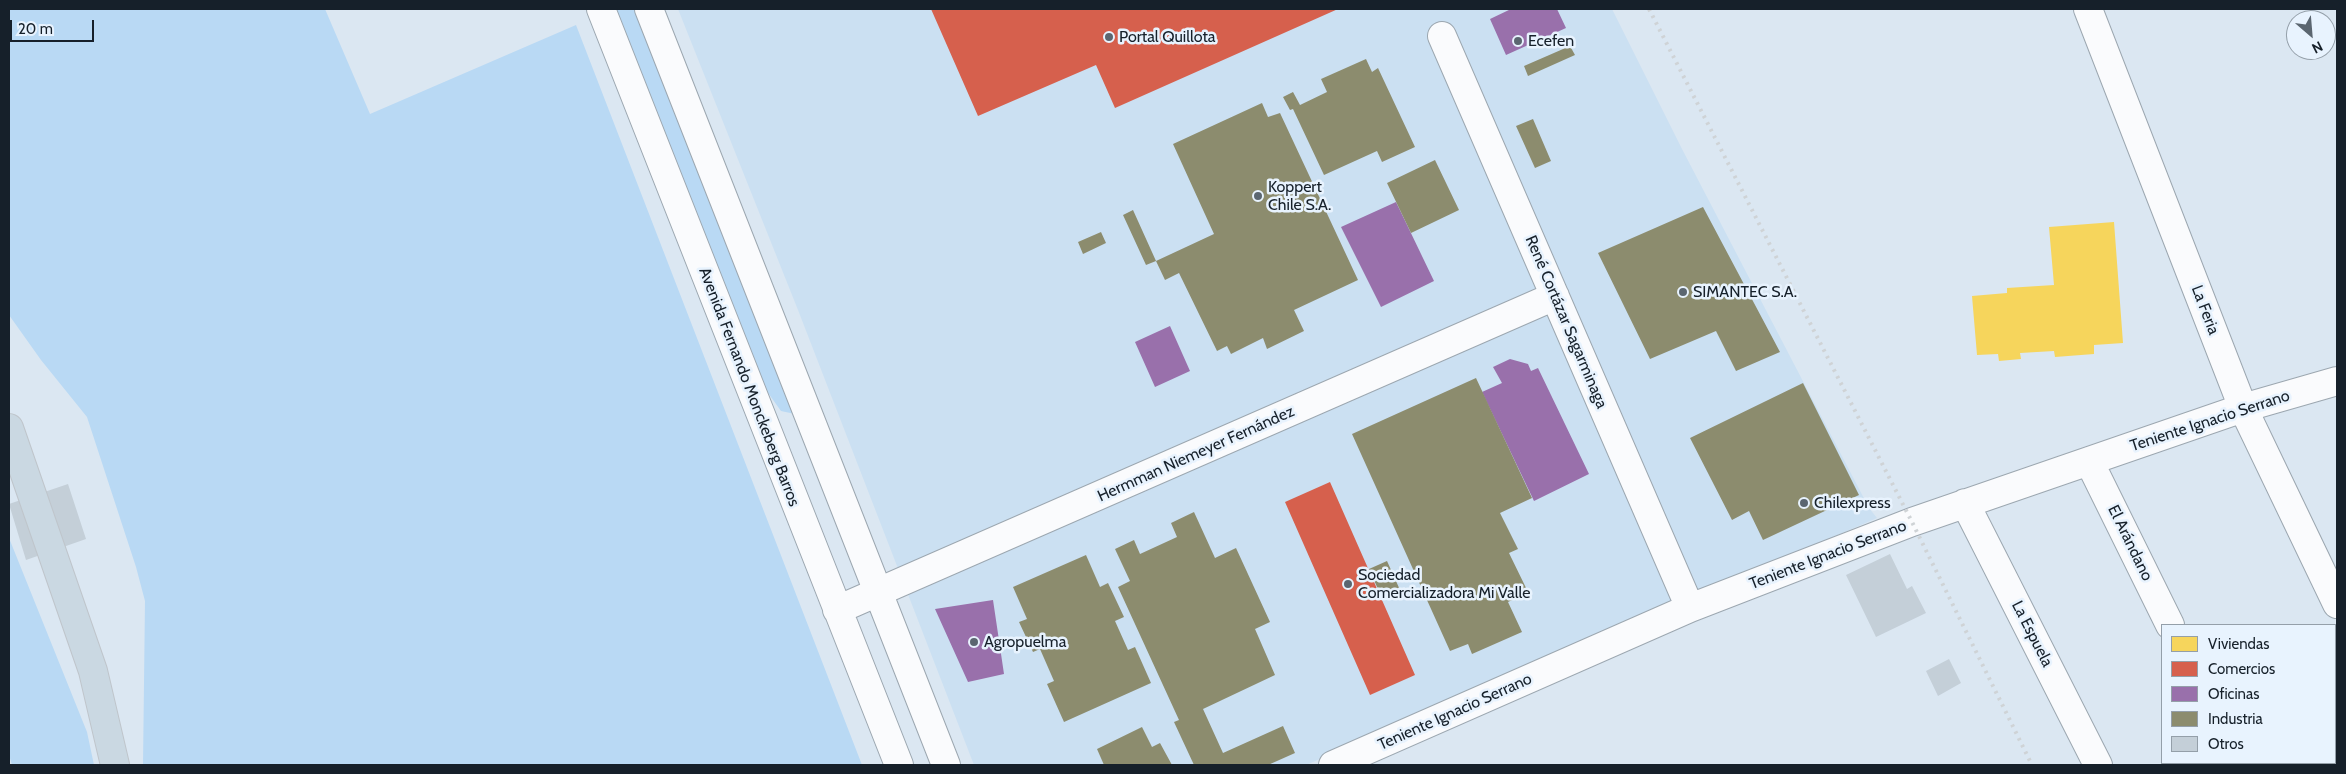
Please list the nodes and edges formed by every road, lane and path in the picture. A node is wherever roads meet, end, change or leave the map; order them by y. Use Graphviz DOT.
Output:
graph roads {
  1 [pos="601,9"];
  2 [pos="649,9"];
  3 [pos="2088,9"];
  4 [pos="1442,36"];
  5 [pos="1556,296"];
  6 [pos="2337,381"];
  7 [pos="2243,408"];
  8 [pos="9,428"];
  9 [pos="2089,461"];
  10 [pos="1965,503"];
  11 [pos="878,593"];
  12 [pos="2337,601"];
  13 [pos="1690,608"];
  14 [pos="837,610"];
  15 [pos="2170,624"];
  16 [pos="1339,764"];
  17 [pos="115,765"];
  18 [pos="899,765"];
  19 [pos="946,765"];
  20 [pos="2098,765"];
  1 -- 14 [label="street, Avenida Fernando Monckeberg Barros"];
  2 -- 11 [label="street"];
  3 -- 7 [label="street, La Feria"];
  4 -- 5 [label="street, René Cortázar Sagarminaga"];
  5 -- 11 [label="street, Hermman Niemeyer Fernández"];
  5 -- 13 [label="street, René Cortázar Sagarminaga"];
  6 -- 7 [label="street, Teniente Ignacio Serrano"];
  7 -- 9 [label="street, Teniente Ignacio Serrano"];
  7 -- 12 [label="street, La Feria"];
  8 -- 17 [label="highway"];
  9 -- 10 [label="street, Teniente Ignacio Serrano"];
  9 -- 15 [label="street, El Arándano"];
  10 -- 13 [label="street, Teniente Ignacio Serrano"];
  10 -- 20 [label="street, La Espuela"];
  11 -- 14 [label="street, Hermman Niemeyer Fernández"];
  11 -- 19 [label="street"];
  13 -- 16 [label="street, Teniente Ignacio Serrano"];
  14 -- 18 [label="street, Avenida Fernando Monckeberg Barros"];
}
